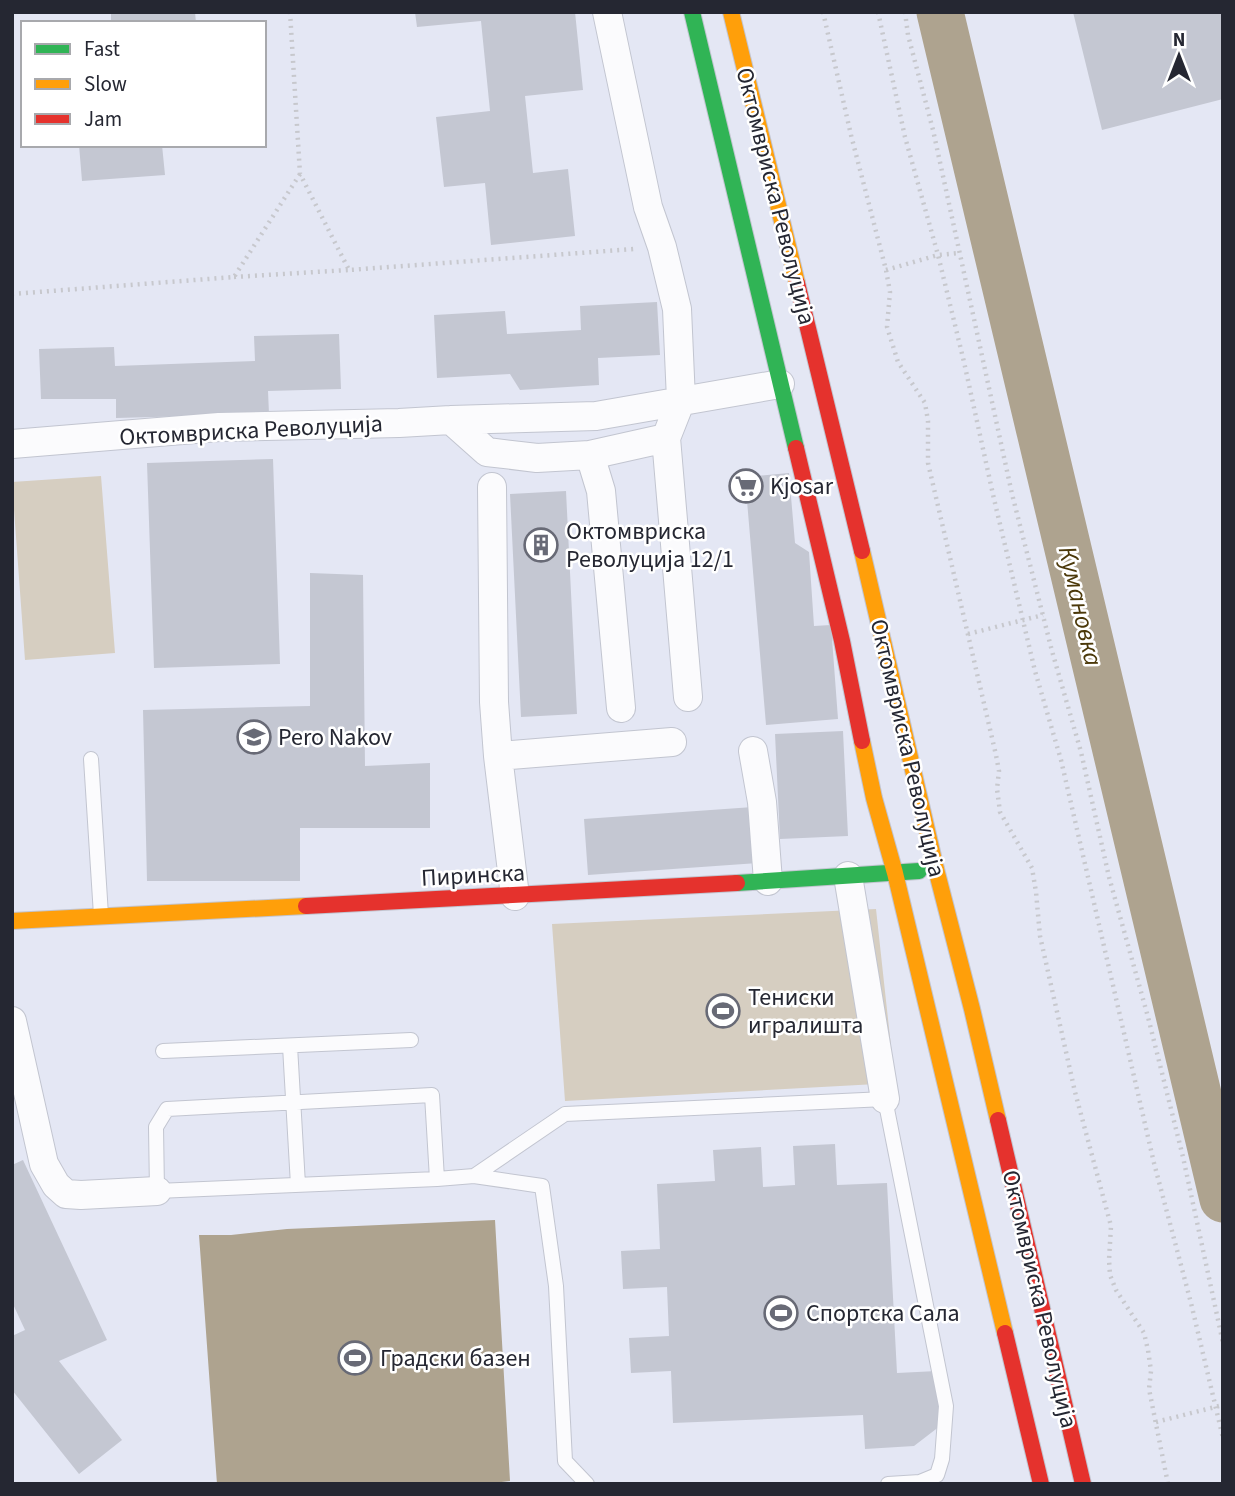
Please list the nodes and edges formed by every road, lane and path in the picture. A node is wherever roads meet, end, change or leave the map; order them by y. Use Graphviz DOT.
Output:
graph roads {
  1 [pos="290,12"];
  2 [pos="607,12"];
  3 [pos="692,12"];
  4 [pos="731,12"];
  5 [pos="824,12"];
  6 [pos="878,12"];
  7 [pos="905,12"];
  8 [pos="300,174"];
  9 [pos="662,247"];
  10 [pos="959,253"];
  11 [pos="938,255"];
  12 [pos="349,270"];
  13 [pos="886,270"];
  14 [pos="234,277"];
  15 [pos="12,294"];
  16 [pos="780,384"];
  17 [pos="681,400"];
  18 [pos="451,420"];
  19 [pos="666,438"];
  20 [pos="12,444"];
  21 [pos="590,455"];
  22 [pos="492,487"];
  23 [pos="1043,615"];
  24 [pos="1024,619"];
  25 [pos="968,634"];
  26 [pos="688,697"];
  27 [pos="621,708"];
  28 [pos="672,742"];
  29 [pos="753,751"];
  30 [pos="498,756"];
  31 [pos="91,760"];
  32 [pos="936,869"];
  33 [pos="895,873"];
  34 [pos="848,876"];
  35 [pos="768,881"];
  36 [pos="515,895"];
  37 [pos="101,917"];
  38 [pos="12,921"];
  39 [pos="12,1021"];
  40 [pos="411,1040"];
  41 [pos="290,1046"];
  42 [pos="163,1051"];
  43 [pos="885,1099"];
  44 [pos="293,1102"];
  45 [pos="474,1177"];
  46 [pos="437,1179"];
  47 [pos="298,1185"];
  48 [pos="157,1191"];
  49 [pos="1223,1343"];
  50 [pos="1223,1405"];
  51 [pos="1215,1407"];
  52 [pos="1156,1422"];
  53 [pos="1223,1438"];
  54 [pos="587,1484"];
  55 [pos="888,1484"];
  56 [pos="1041,1484"];
  57 [pos="1083,1484"];
  58 [pos="1168,1484"];
  1 -- 8 [label="path"];
  2 -- 9 [label="street"];
  3 -- 16 [label="street, Октомвриска Револуција"];
  4 -- 32 [label="street, Октомвриска Револуција"];
  5 -- 13 [label="path"];
  6 -- 11 [label="path"];
  7 -- 10 [label="path"];
  8 -- 12 [label="path"];
  8 -- 14 [label="path"];
  9 -- 12 [label="path"];
  9 -- 17 [label="street"];
  10 -- 11 [label="path"];
  10 -- 23 [label="path"];
  11 -- 13 [label="path"];
  11 -- 24 [label="path"];
  12 -- 14 [label="path"];
  13 -- 25 [label="path"];
  14 -- 15 [label="path"];
  16 -- 17 [label="street, Октомвриска Револуција"];
  16 -- 33 [label="street, Октомвриска Револуција"];
  17 -- 18 [label="street, Октомвриска Револуција"];
  17 -- 19 [label="street"];
  18 -- 20 [label="street, Октомвриска Револуција"];
  18 -- 21 [label="street"];
  19 -- 21 [label="street"];
  19 -- 26 [label="street"];
  21 -- 27 [label="street"];
  22 -- 30 [label="street"];
  23 -- 24 [label="path"];
  23 -- 49 [label="path"];
  24 -- 25 [label="path"];
  24 -- 51 [label="path"];
  25 -- 52 [label="path"];
  28 -- 30 [label="street"];
  29 -- 35 [label="street"];
  30 -- 36 [label="street"];
  31 -- 37 [label="lane"];
  32 -- 33 [label="street, Пиринска"];
  32 -- 57 [label="street, Октомвриска Револуција"];
  33 -- 34 [label="street, Пиринска"];
  33 -- 56 [label="street, Октомвриска Револуција"];
  34 -- 35 [label="street, Пиринска"];
  34 -- 43 [label="street"];
  35 -- 36 [label="street, Пиринска"];
  36 -- 37 [label="street, Пиринска"];
  37 -- 38 [label="street, Пиринска"];
  39 -- 48 [label="street"];
  40 -- 41 [label="lane"];
  41 -- 42 [label="lane"];
  41 -- 44 [label="lane"];
  43 -- 45 [label="lane"];
  43 -- 55 [label="lane"];
  44 -- 46 [label="lane"];
  44 -- 47 [label="lane"];
  44 -- 48 [label="lane"];
  45 -- 46 [label="lane"];
  45 -- 54 [label="lane"];
  46 -- 47 [label="lane"];
  47 -- 48 [label="lane"];
  50 -- 51 [label="path"];
  51 -- 52 [label="path"];
  51 -- 53 [label="path"];
  52 -- 58 [label="path"];
}
